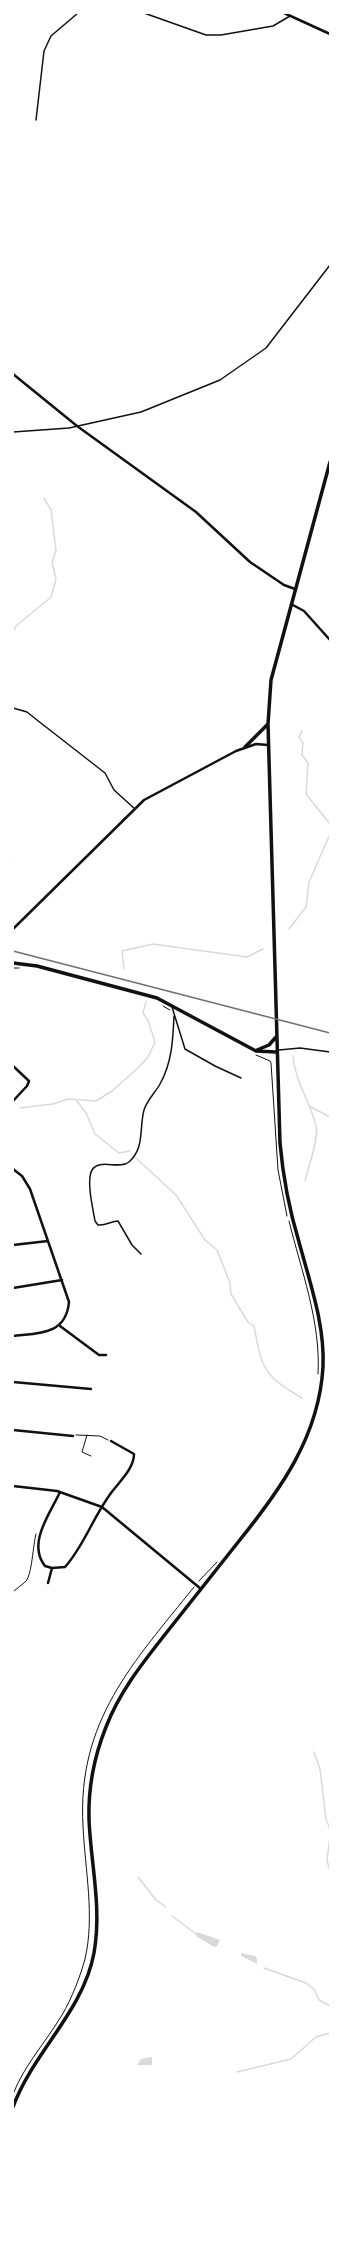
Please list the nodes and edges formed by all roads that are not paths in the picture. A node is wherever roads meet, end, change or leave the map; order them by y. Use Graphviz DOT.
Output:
graph roads {
  1 [pos="78,13"];
  2 [pos="144,13"];
  3 [pos="284,13"];
  4 [pos="290,14"];
  5 [pos="330,34"];
  6 [pos="36,120"];
  7 [pos="330,265"];
  8 [pos="13,374"];
  9 [pos="77,426"];
  10 [pos="13,432"];
  11 [pos="330,462"];
  12 [pos="295,589"];
  13 [pos="291,604"];
  14 [pos="330,640"];
  15 [pos="13,708"];
  16 [pos="268,724"];
  17 [pos="268,745"];
  18 [pos="245,747"];
  19 [pos="135,809"];
  20 [pos="13,929"];
  21 [pos="13,963"];
  22 [pos="170,1004"];
  23 [pos="174,1016"];
  24 [pos="276,1037"];
  25 [pos="256,1051"];
  26 [pos="276,1052"];
  27 [pos="330,1052"];
  28 [pos="13,1066"];
  29 [pos="241,1078"];
  30 [pos="13,1101"];
  31 [pos="13,1169"];
  32 [pos="48,1241"];
  33 [pos="13,1245"];
  34 [pos="141,1254"];
  35 [pos="62,1280"];
  36 [pos="13,1288"];
  37 [pos="60,1326"];
  38 [pos="13,1336"];
  39 [pos="106,1355"];
  40 [pos="13,1382"];
  41 [pos="91,1389"];
  42 [pos="13,1430"];
  43 [pos="73,1436"];
  44 [pos="111,1441"];
  45 [pos="13,1486"];
  46 [pos="60,1492"];
  47 [pos="102,1508"];
  48 [pos="52,1568"];
  49 [pos="48,1583"];
  50 [pos="201,1589"];
  51 [pos="13,2107"];
  1 -- 6 [label="lane"];
  2 -- 4 [label="lane"];
  3 -- 4 [label="street"];
  4 -- 5 [label="street"];
  7 -- 9 [label="lane"];
  8 -- 9 [label="street"];
  9 -- 10 [label="lane"];
  9 -- 12 [label="street"];
  11 -- 12 [label="main road"];
  12 -- 13 [label="main road"];
  13 -- 14 [label="street"];
  13 -- 16 [label="main road"];
  15 -- 19 [label="lane"];
  16 -- 17 [label="main road"];
  16 -- 18 [label="main road"];
  17 -- 18 [label="street"];
  17 -- 24 [label="main road"];
  18 -- 19 [label="street"];
  19 -- 20 [label="street"];
  21 -- 22 [label="main road"];
  22 -- 23 [label="lane"];
  22 -- 25 [label="main road"];
  23 -- 29 [label="lane"];
  23 -- 34 [label="lane"];
  24 -- 25 [label="main road"];
  24 -- 26 [label="main road"];
  25 -- 26 [label="main road"];
  26 -- 27 [label="lane"];
  26 -- 50 [label="main road"];
  28 -- 30 [label="street"];
  31 -- 32 [label="street"];
  32 -- 33 [label="street"];
  32 -- 35 [label="street"];
  35 -- 36 [label="street"];
  35 -- 37 [label="street"];
  37 -- 38 [label="street"];
  37 -- 39 [label="street"];
  40 -- 41 [label="street"];
  42 -- 43 [label="street"];
  44 -- 47 [label="street"];
  45 -- 46 [label="street"];
  46 -- 47 [label="street"];
  46 -- 48 [label="street"];
  47 -- 48 [label="street"];
  47 -- 50 [label="street"];
  48 -- 49 [label="street"];
  50 -- 51 [label="main road"];
}
